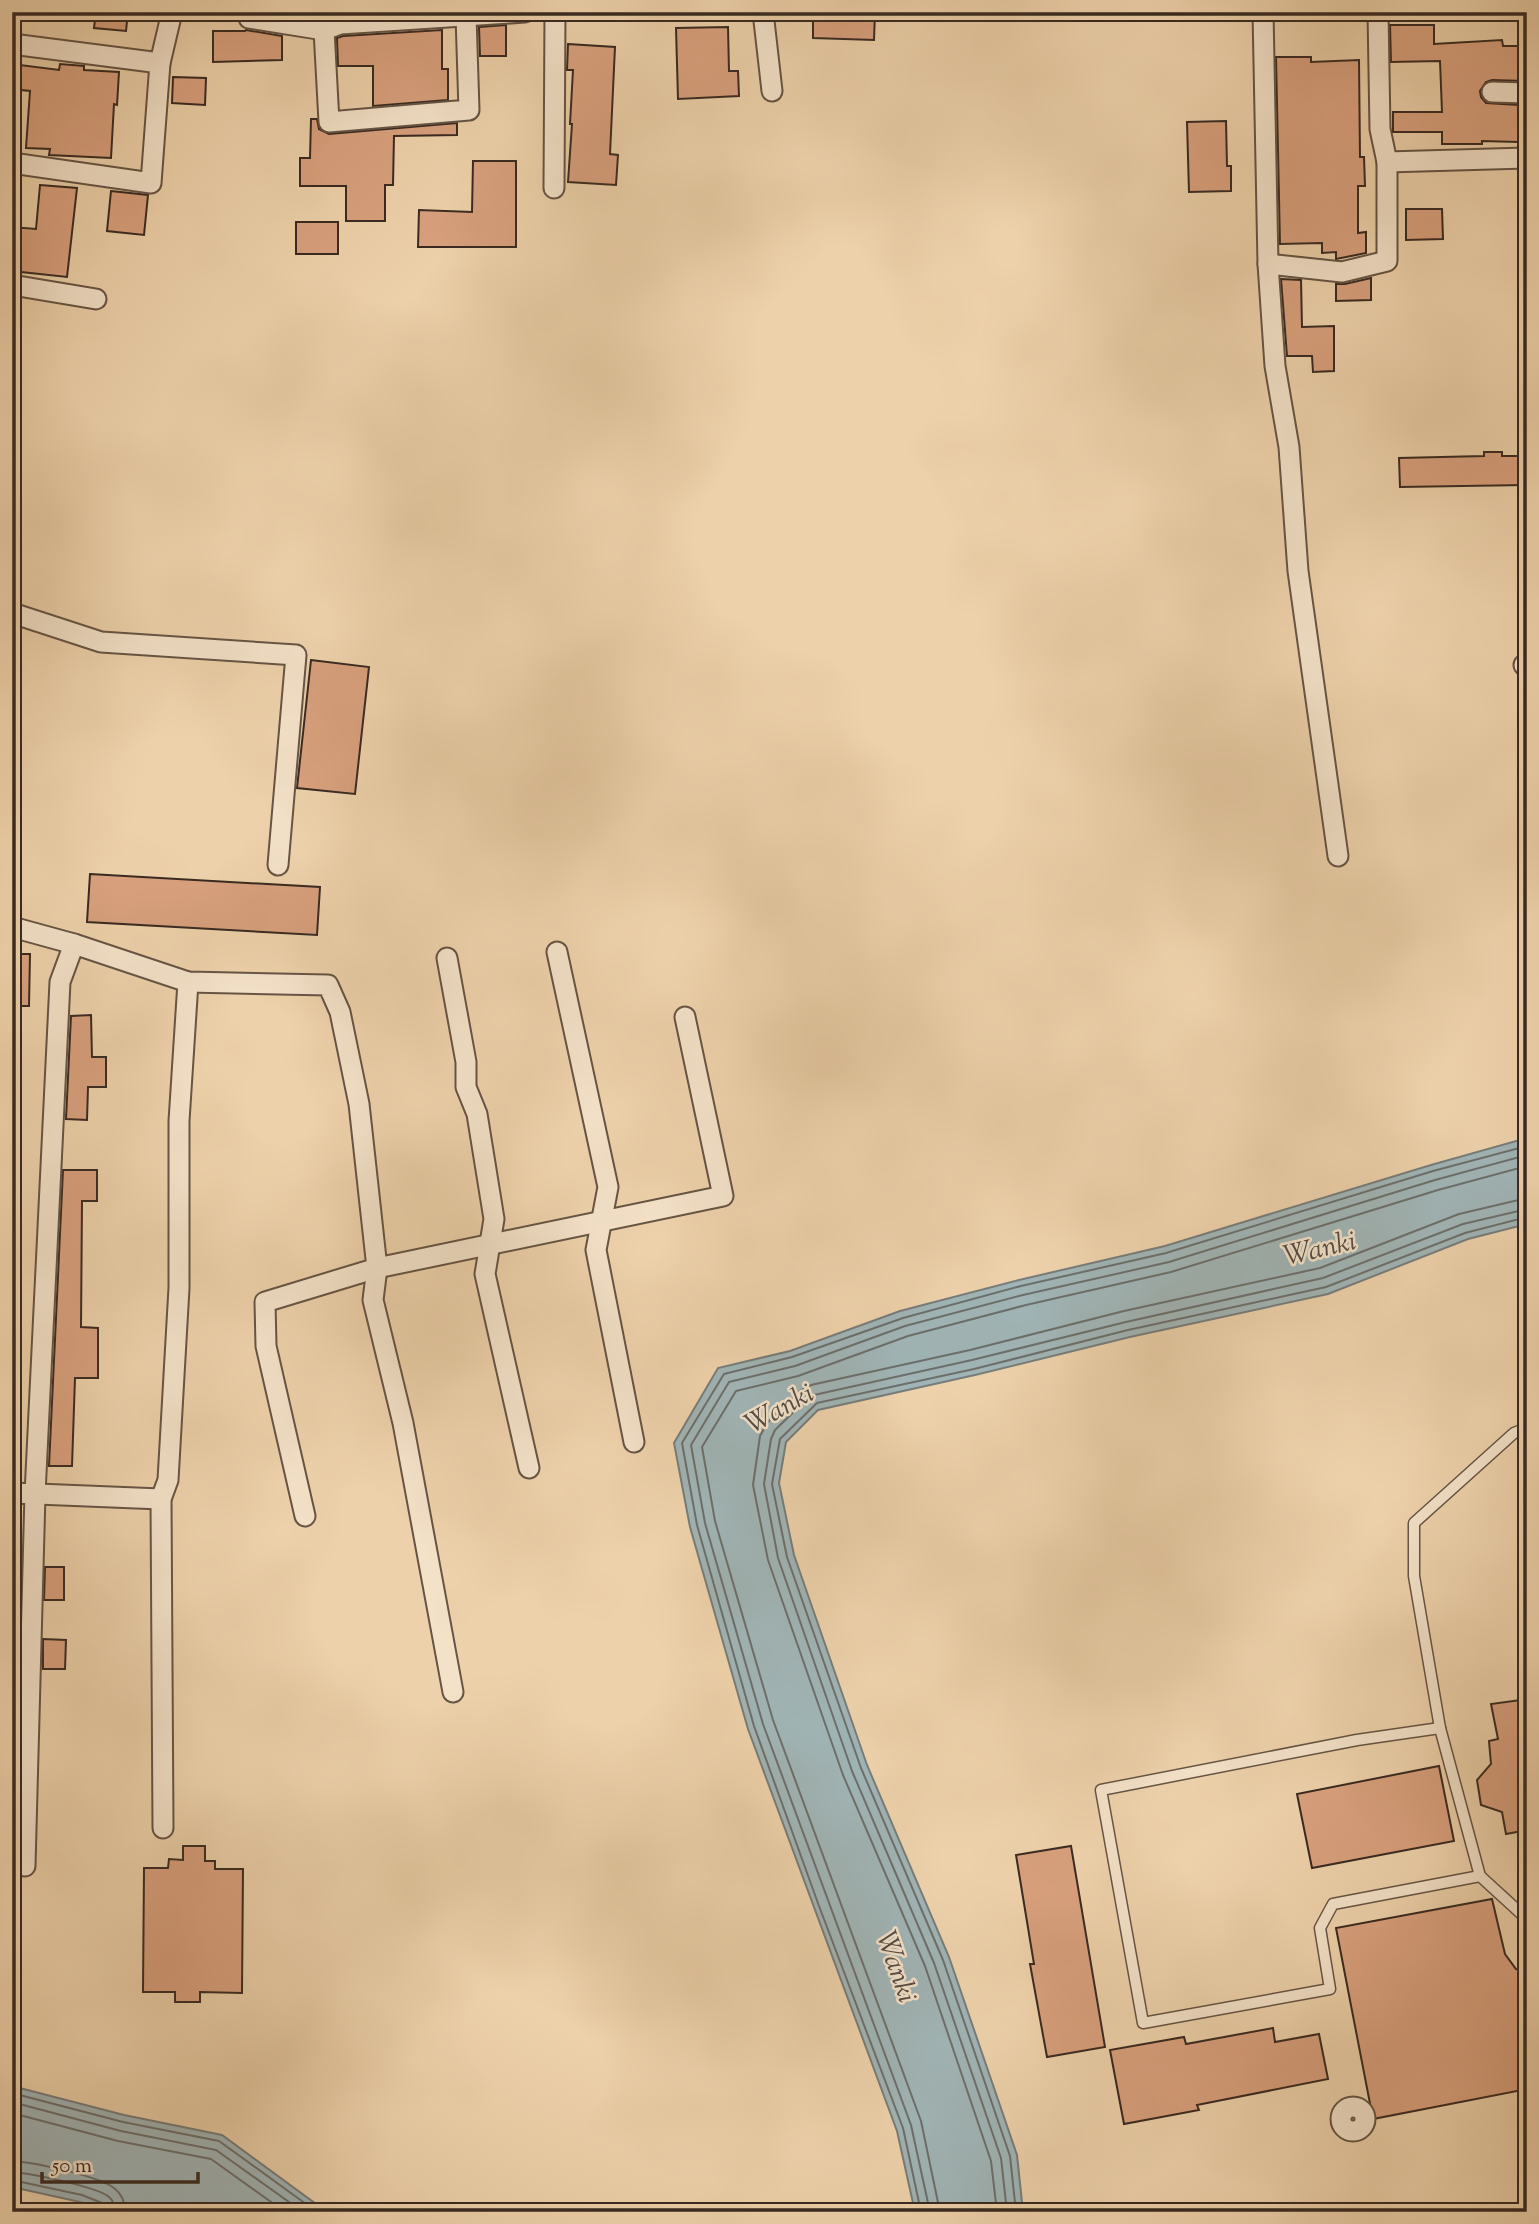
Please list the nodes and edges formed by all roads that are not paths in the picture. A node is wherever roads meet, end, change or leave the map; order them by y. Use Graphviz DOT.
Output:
graph roads {
  1 [pos="172,12"];
  2 [pos="247,12"];
  3 [pos="525,12"];
  4 [pos="555,12"];
  5 [pos="763,12"];
  6 [pos="1263,12"];
  7 [pos="1378,12"];
  8 [pos="466,16"];
  9 [pos="324,30"];
  10 [pos="12,44"];
  11 [pos="160,63"];
  12 [pos="772,91"];
  13 [pos="1492,92"];
  14 [pos="1527,93"];
  15 [pos="1527,158"];
  16 [pos="1387,162"];
  17 [pos="12,163"];
  18 [pos="554,188"];
  19 [pos="1268,264"];
  20 [pos="12,285"];
  21 [pos="96,299"];
  22 [pos="12,613"];
  23 [pos="1338,856"];
  24 [pos="278,865"];
  25 [pos="12,928"];
  26 [pos="74,944"];
  27 [pos="557,952"];
  28 [pos="447,958"];
  29 [pos="188,982"];
  30 [pos="685,1017"];
  31 [pos="601,1222"];
  32 [pos="489,1245"];
  33 [pos="377,1268"];
  34 [pos="1527,1429"];
  35 [pos="634,1442"];
  36 [pos="529,1468"];
  37 [pos="12,1493"];
  38 [pos="35,1494"];
  39 [pos="161,1499"];
  40 [pos="305,1517"];
  41 [pos="453,1692"];
  42 [pos="1440,1728"];
  43 [pos="163,1828"];
  44 [pos="25,1866"];
  45 [pos="1480,1876"];
  46 [pos="1527,1919"];
  1 -- 11 [label="street"];
  2 -- 9 [label="street"];
  3 -- 8 [label="street"];
  4 -- 18 [label="street"];
  5 -- 12 [label="street"];
  6 -- 19 [label="street"];
  7 -- 16 [label="street"];
  8 -- 9 [label="street"];
  8 -- 9 [label="street"];
  10 -- 11 [label="street"];
  11 -- 17 [label="street"];
  13 -- 14 [label="street"];
  15 -- 16 [label="street"];
  16 -- 19 [label="street"];
  19 -- 23 [label="street"];
  20 -- 21 [label="street"];
  22 -- 24 [label="street"];
  25 -- 26 [label="street"];
  26 -- 29 [label="street"];
  26 -- 38 [label="street"];
  27 -- 31 [label="street"];
  28 -- 32 [label="street"];
  29 -- 33 [label="street"];
  29 -- 39 [label="street"];
  30 -- 31 [label="street"];
  31 -- 32 [label="street"];
  31 -- 35 [label="street"];
  32 -- 33 [label="street"];
  32 -- 36 [label="street"];
  33 -- 40 [label="street"];
  33 -- 41 [label="street"];
  34 -- 42 [label="lane"];
  37 -- 38 [label="street"];
  38 -- 39 [label="street"];
  38 -- 44 [label="street"];
  39 -- 43 [label="street"];
  42 -- 45 [label="lane"];
  42 -- 45 [label="lane"];
  45 -- 46 [label="lane"];
}
